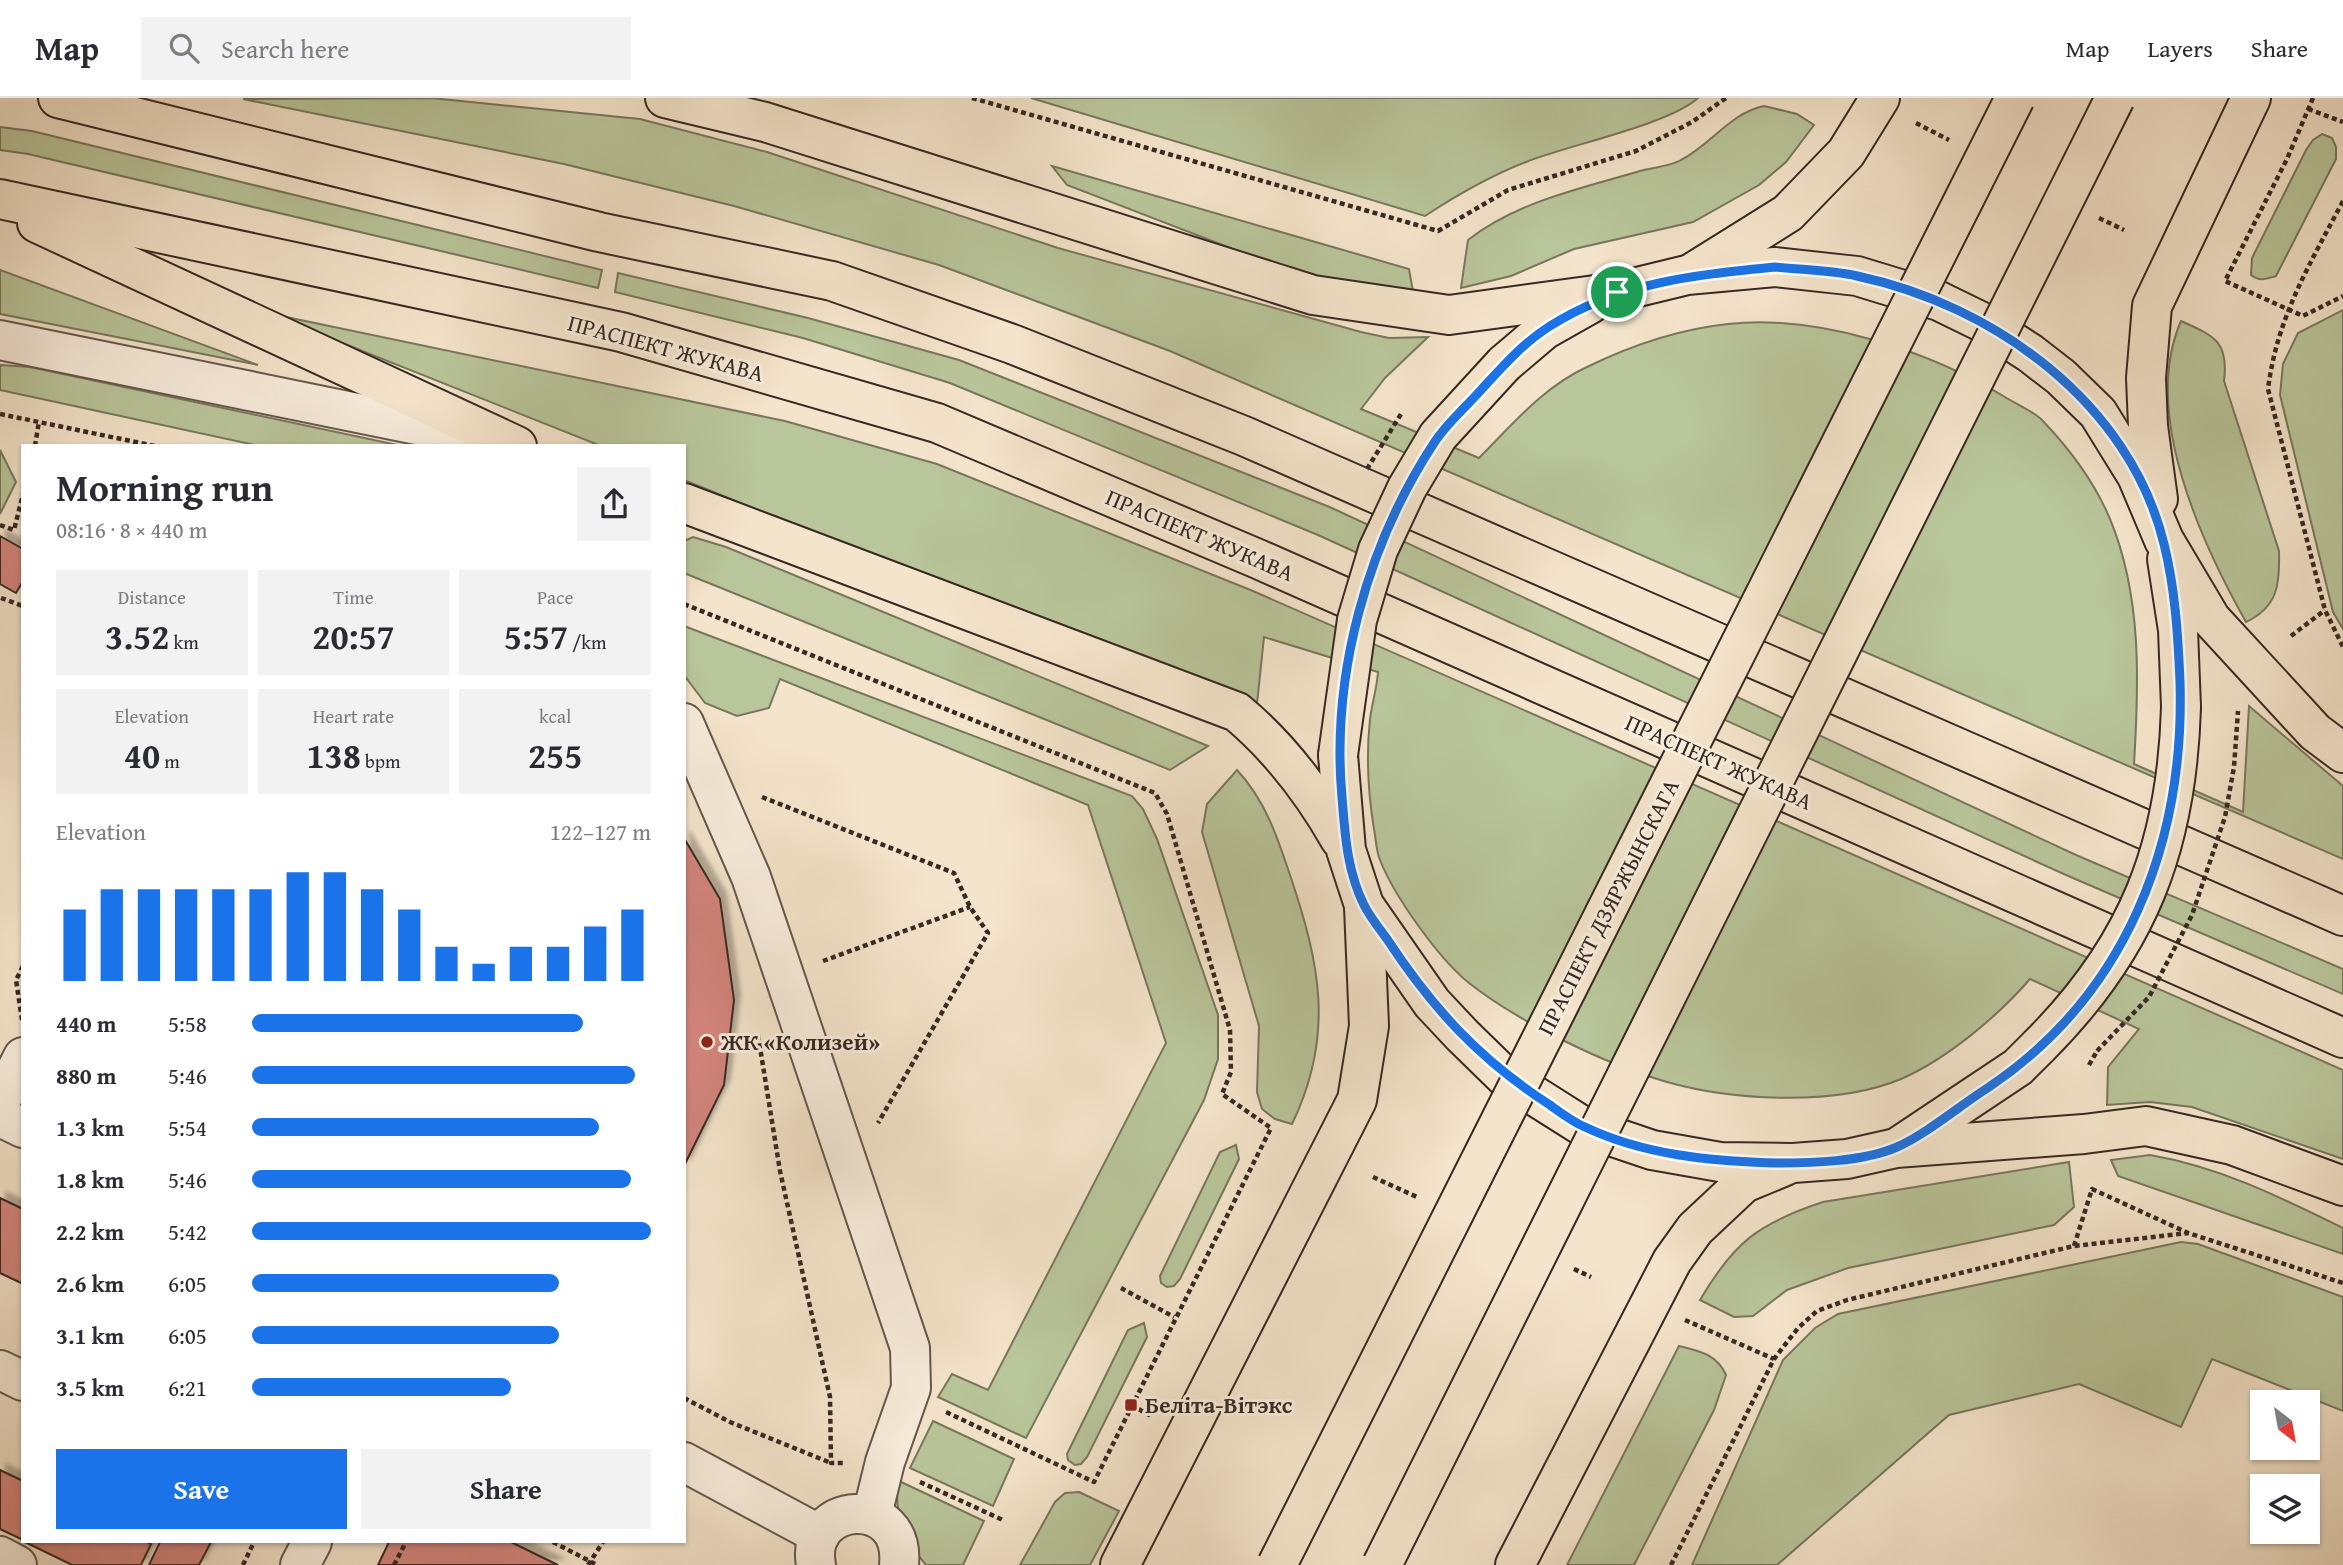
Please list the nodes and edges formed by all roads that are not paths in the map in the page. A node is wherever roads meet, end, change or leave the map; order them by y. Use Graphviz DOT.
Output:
graph roads {
  1 [pos="58,98"];
  2 [pos="665,98"];
  3 [pos="1880,98"];
  4 [pos="2015,98"];
  5 [pos="2115,98"];
  6 [pos="2251,98"];
  7 [pos="0,199"];
  8 [pos="0,206"];
  9 [pos="1687,275"];
  10 [pos="1617,292"];
  11 [pos="0,340"];
  12 [pos="506,444"];
  13 [pos="512,444"];
  14 [pos="686,504"];
  15 [pos="2164,540"];
  16 [pos="686,728"];
  17 [pos="2343,753"];
  18 [pos="1346,850"];
  19 [pos="1364,905"];
  20 [pos="2343,915"];
  21 [pos="2343,1038"];
  22 [pos="21,1061"];
  23 [pos="0,1102"];
  24 [pos="0,1116"];
  25 [pos="21,1127"];
  26 [pos="1896,1148"];
  27 [pos="1793,1163"];
  28 [pos="2343,1186"];
  29 [pos="0,1370"];
  30 [pos="21,1380"];
  31 [pos="686,1463"];
  32 [pos="872,1515"];
  33 [pos="311,1543"];
  34 [pos="818,1550"];
  35 [pos="0,1556"];
  36 [pos="18,1565"];
  37 [pos="300,1565"];
  38 [pos="899,1565"];
  39 [pos="1121,1565"];
  40 [pos="1277,1565"];
  41 [pos="1382,1565"];
  42 [pos="1515,1565"];
  1 -- 20 [label="main road"];
  2 -- 10 [label="main road"];
  3 -- 9 [label="main road"];
  4 -- 40 [label="main road, ПРАСПЕКТ ДЗЯРЖЫНСКАГА, bridge"];
  5 -- 41 [label="main road, bridge"];
  6 -- 15 [label="main road"];
  7 -- 21 [label="main road, ПРАСПЕКТ ЖУКАВА"];
  8 -- 13 [label="main road"];
  9 -- 10 [label="main road"];
  9 -- 15 [label="main road"];
  10 -- 18 [label="main road, bridge"];
  11 -- 12 [label="street"];
  14 -- 18 [label="main road"];
  15 -- 17 [label="main road"];
  15 -- 26 [label="main road, bridge"];
  16 -- 32 [label="street"];
  18 -- 19 [label="main road"];
  19 -- 27 [label="main road"];
  19 -- 39 [label="main road"];
  22 -- 23 [label="street"];
  24 -- 25 [label="street"];
  26 -- 27 [label="main road"];
  26 -- 28 [label="main road"];
  27 -- 42 [label="main road"];
  29 -- 30 [label="street"];
  31 -- 34 [label="street"];
  32 -- 34 [label="street"];
  32 -- 38 [label="street"];
  33 -- 37 [label="street"];
  35 -- 36 [label="street"];
}
